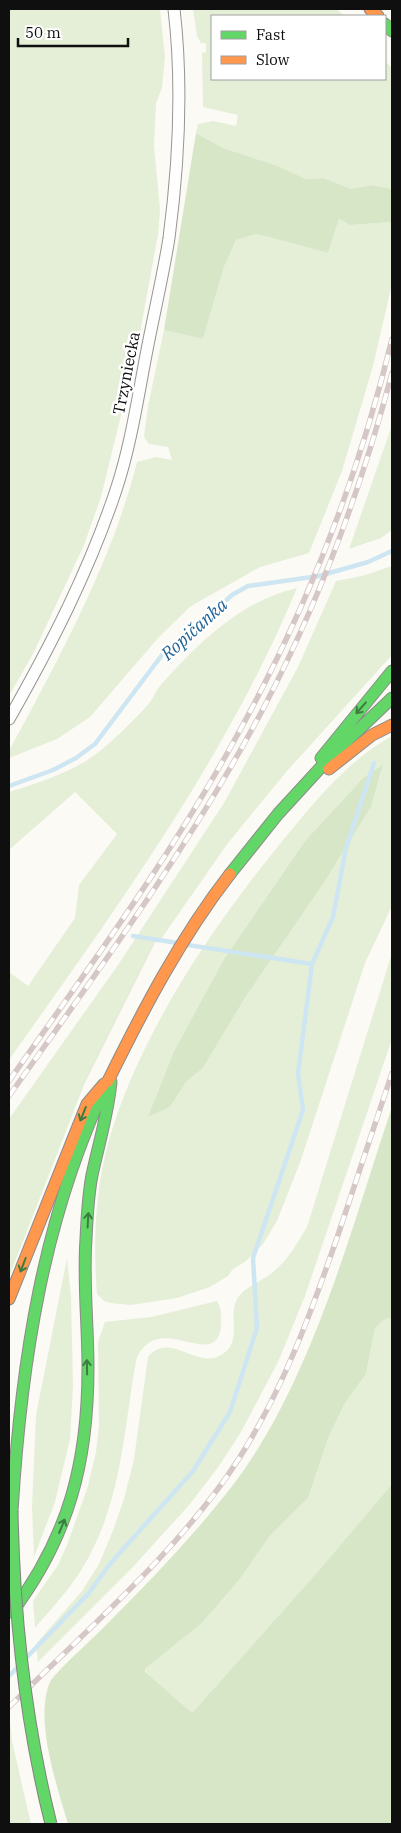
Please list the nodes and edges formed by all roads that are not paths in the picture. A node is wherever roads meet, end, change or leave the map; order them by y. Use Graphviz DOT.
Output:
graph roads {
  1 [pos="174,9"];
  2 [pos="392,671"];
  3 [pos="392,698"];
  4 [pos="9,719"];
  5 [pos="392,725"];
  6 [pos="285,806"];
  7 [pos="112,1075"];
  8 [pos="9,1299"];
  9 [pos="9,1616"];
  10 [pos="51,1824"];
  1 -- 4 [label="street, Trzyniecka"];
  2 -- 6 [label="main road, one-way"];
  3 -- 6 [label="main road"];
  5 -- 6 [label="main road"];
  6 -- 7 [label="main road"];
  7 -- 8 [label="main road, one-way"];
  9 -- 7 [label="main road, one-way"];
  7 -- 10 [label="main road, bridge"];
}
